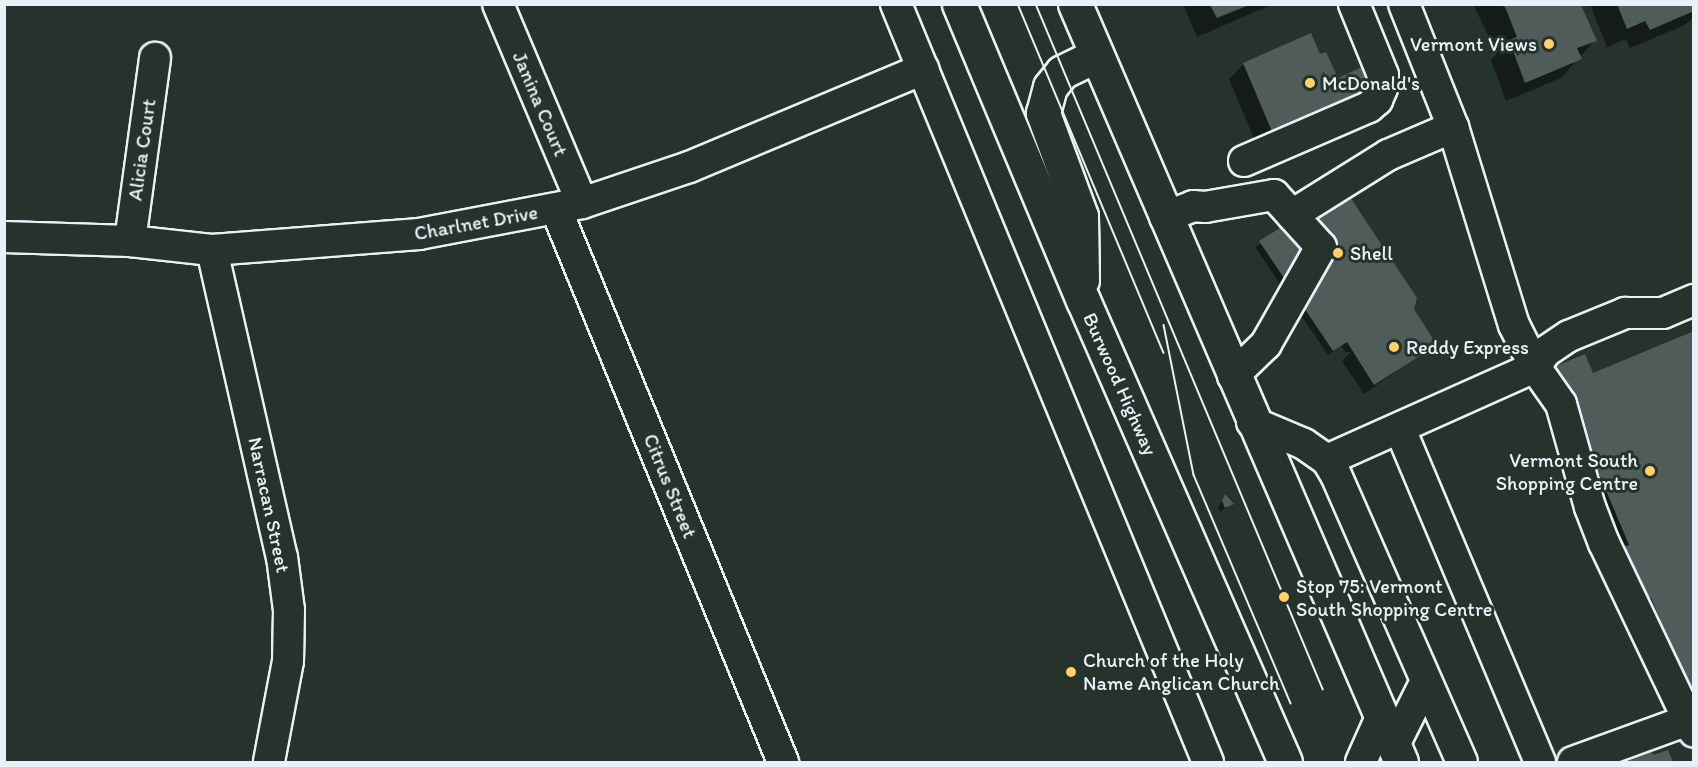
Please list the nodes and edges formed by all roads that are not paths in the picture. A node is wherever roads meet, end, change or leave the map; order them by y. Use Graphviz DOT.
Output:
graph roads {
  1 [pos="498,4"];
  2 [pos="896,4"];
  3 [pos="959,4"];
  4 [pos="1076,4"];
  5 [pos="1354,4"];
  6 [pos="1404,4"];
  7 [pos="1095,56"];
  8 [pos="155,58"];
  9 [pos="923,69"];
  10 [pos="1453,127"];
  11 [pos="1244,160"];
  12 [pos="569,206"];
  13 [pos="1292,215"];
  14 [pos="1165,217"];
  15 [pos="4,237"];
  16 [pos="130,241"];
  17 [pos="213,250"];
  18 [pos="1083,300"];
  19 [pos="1694,300"];
  20 [pos="1535,367"];
  21 [pos="1233,376"];
  22 [pos="1252,422"];
  23 [pos="1400,429"];
  24 [pos="1327,460"];
  25 [pos="1425,683"];
  26 [pos="1692,728"];
  27 [pos="1392,742"];
  28 [pos="1289,758"];
  29 [pos="269,762"];
  30 [pos="783,762"];
  31 [pos="1208,762"];
  32 [pos="1361,762"];
  33 [pos="1462,762"];
  34 [pos="1540,762"];
  35 [pos="1573,762"];
  1 -- 12 [label="street, Janina Court"];
  2 -- 9 [label="street"];
  3 -- 18 [label="highway, Burwood Highway"];
  4 -- 7 [label="highway"];
  5 -- 11 [label="street"];
  6 -- 10 [label="street"];
  7 -- 14 [label="highway"];
  7 -- 18 [label="highway"];
  8 -- 16 [label="street, Alicia Court"];
  9 -- 12 [label="street, Charlnet Drive"];
  9 -- 31 [label="street"];
  10 -- 13 [label="street"];
  10 -- 20 [label="street"];
  12 -- 17 [label="street, Charlnet Drive"];
  12 -- 30 [label="street, Citrus Street"];
  13 -- 14 [label="street"];
  13 -- 21 [label="street"];
  14 -- 21 [label="highway"];
  15 -- 16 [label="street, Charlnet Drive"];
  16 -- 17 [label="street, Charlnet Drive"];
  17 -- 29 [label="street, Narracan Street"];
  18 -- 28 [label="highway, Burwood Highway"];
  19 -- 20 [label="street"];
  20 -- 23 [label="street"];
  20 -- 26 [label="street"];
  21 -- 22 [label="highway"];
  22 -- 24 [label="street"];
  22 -- 27 [label="highway"];
  23 -- 24 [label="street"];
  23 -- 34 [label="street"];
  24 -- 25 [label="street"];
  25 -- 27 [label="street"];
  25 -- 33 [label="street"];
  26 -- 35 [label="street"];
  27 -- 32 [label="street"];
}
